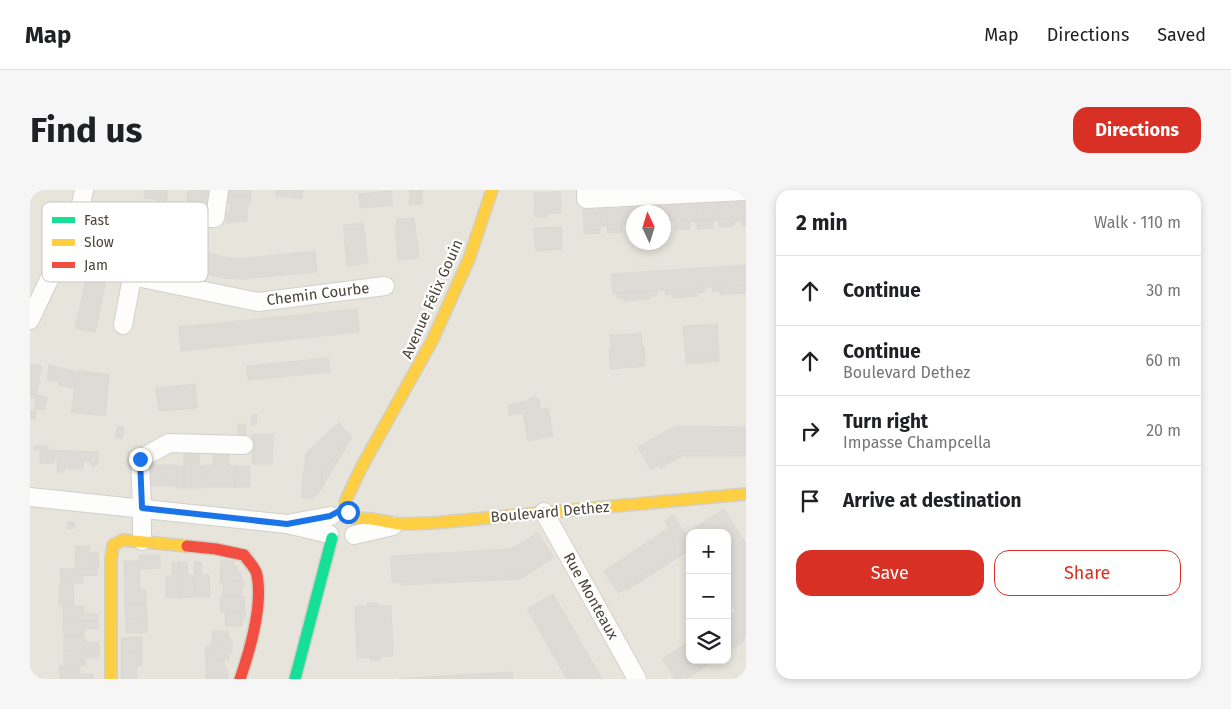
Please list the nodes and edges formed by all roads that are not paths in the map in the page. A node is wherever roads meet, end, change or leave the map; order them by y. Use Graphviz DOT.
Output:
graph roads {
  1 [pos="219,190"];
  2 [pos="492,190"];
  3 [pos="586,190"];
  4 [pos="746,191"];
  5 [pos="208,218"];
  6 [pos="48,282"];
  7 [pos="131,282"];
  8 [pos="161,282"];
  9 [pos="385,286"];
  10 [pos="30,320"];
  11 [pos="123,325"];
  12 [pos="392,416"];
  13 [pos="244,445"];
  14 [pos="372,473"];
  15 [pos="746,494"];
  16 [pos="30,497"];
  17 [pos="142,508"];
  18 [pos="544,512"];
  19 [pos="399,524"];
  20 [pos="344,526"];
  21 [pos="142,541"];
  22 [pos="111,679"];
  23 [pos="240,679"];
  24 [pos="295,679"];
  25 [pos="638,679"];
  1 -- 5 [label="street"];
  2 -- 12 [label="street, Avenue Félix Gouin"];
  3 -- 4 [label="street"];
  6 -- 10 [label="street"];
  7 -- 11 [label="street"];
  8 -- 9 [label="street, Chemin Courbe"];
  12 -- 14 [label="street, Avenue Félix Gouin"];
  12 -- 20 [label="street, Avenue Félix Gouin"];
  13 -- 17 [label="street"];
  15 -- 18 [label="street, Boulevard Dethez"];
  16 -- 17 [label="street"];
  17 -- 20 [label="street"];
  17 -- 21 [label="street"];
  18 -- 19 [label="street, Boulevard Dethez"];
  18 -- 25 [label="street, Rue Monteaux"];
  19 -- 20 [label="street"];
  20 -- 24 [label="street, Avenue Félix Gouin"];
  21 -- 22 [label="street"];
  21 -- 23 [label="street"];
}
